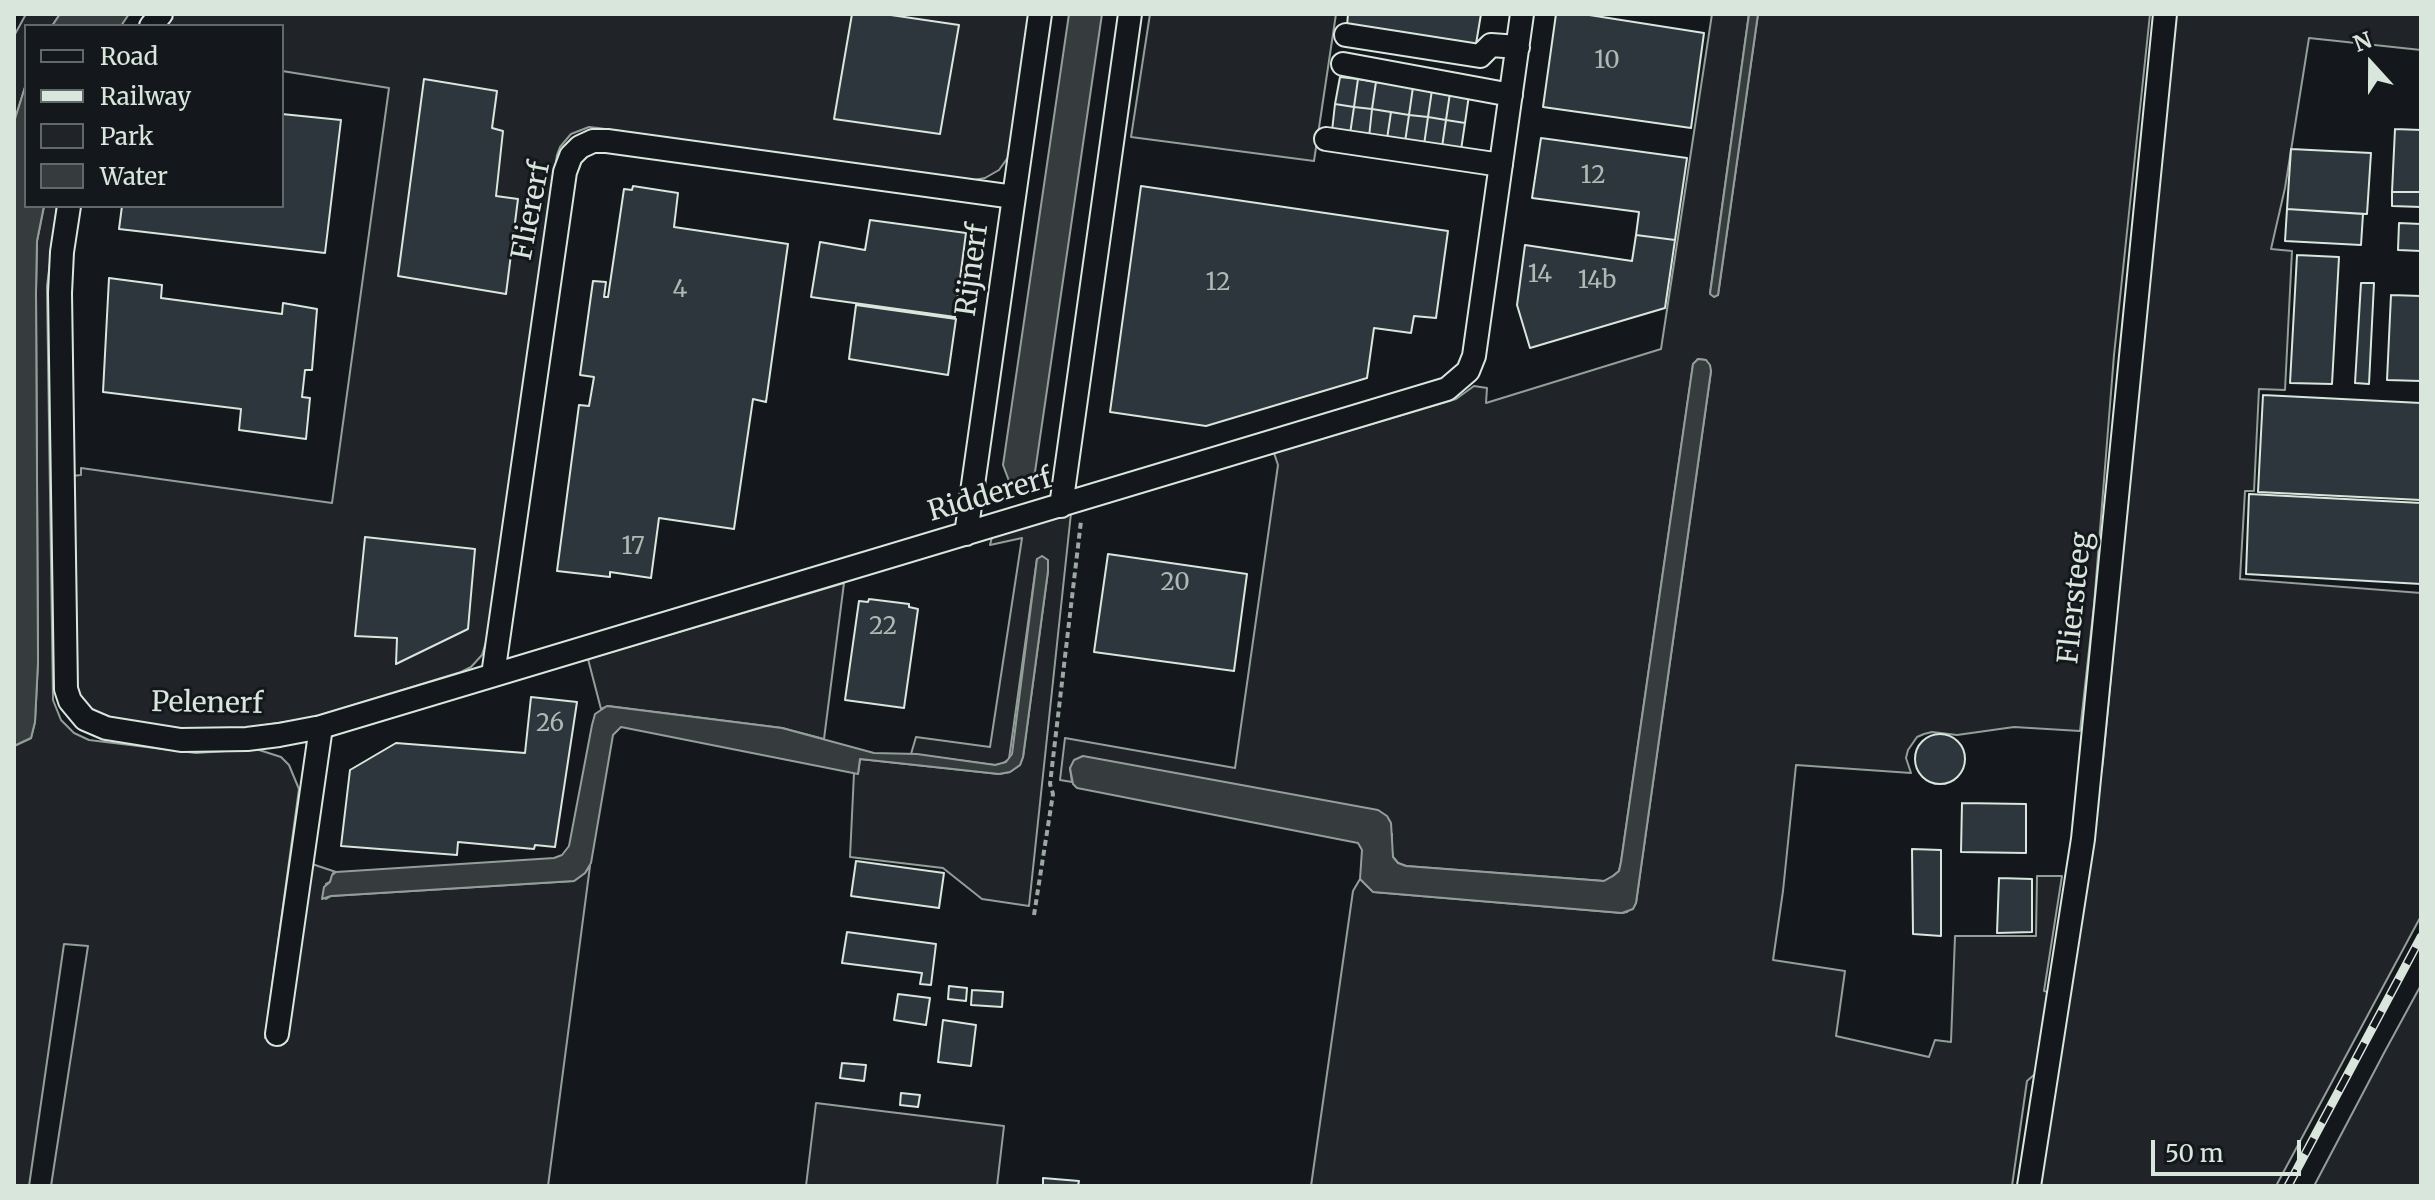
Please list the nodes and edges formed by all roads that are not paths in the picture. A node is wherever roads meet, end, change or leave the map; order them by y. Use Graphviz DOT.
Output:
graph roads {
  1 [pos="1040,14"];
  2 [pos="1130,14"];
  3 [pos="1522,14"];
  4 [pos="2165,14"];
  5 [pos="1346,35"];
  6 [pos="1518,47"];
  7 [pos="1343,64"];
  8 [pos="1511,95"];
  9 [pos="1326,139"];
  10 [pos="1501,165"];
  11 [pos="1014,197"];
  12 [pos="69,208"];
  13 [pos="1071,503"];
  14 [pos="966,534"];
  15 [pos="493,675"];
  16 [pos="321,727"];
  17 [pos="277,1034"];
  18 [pos="2029,1186"];
  1 -- 11 [label="street, Rijnerf"];
  2 -- 13 [label="street"];
  3 -- 6 [label="street, Riddererf"];
  4 -- 18 [label="street, Fliersteeg"];
  5 -- 6 [label="street"];
  6 -- 8 [label="street, Riddererf"];
  7 -- 8 [label="street"];
  8 -- 10 [label="street, Riddererf"];
  9 -- 10 [label="street"];
  10 -- 13 [label="street, Riddererf"];
  11 -- 14 [label="street, Rijnerf"];
  11 -- 15 [label="street, Fliererf"];
  12 -- 16 [label="street, Pelenerf"];
  13 -- 14 [label="street, Riddererf"];
  14 -- 15 [label="street, Riddererf"];
  15 -- 16 [label="street, Riddererf"];
  16 -- 17 [label="street"];
}
